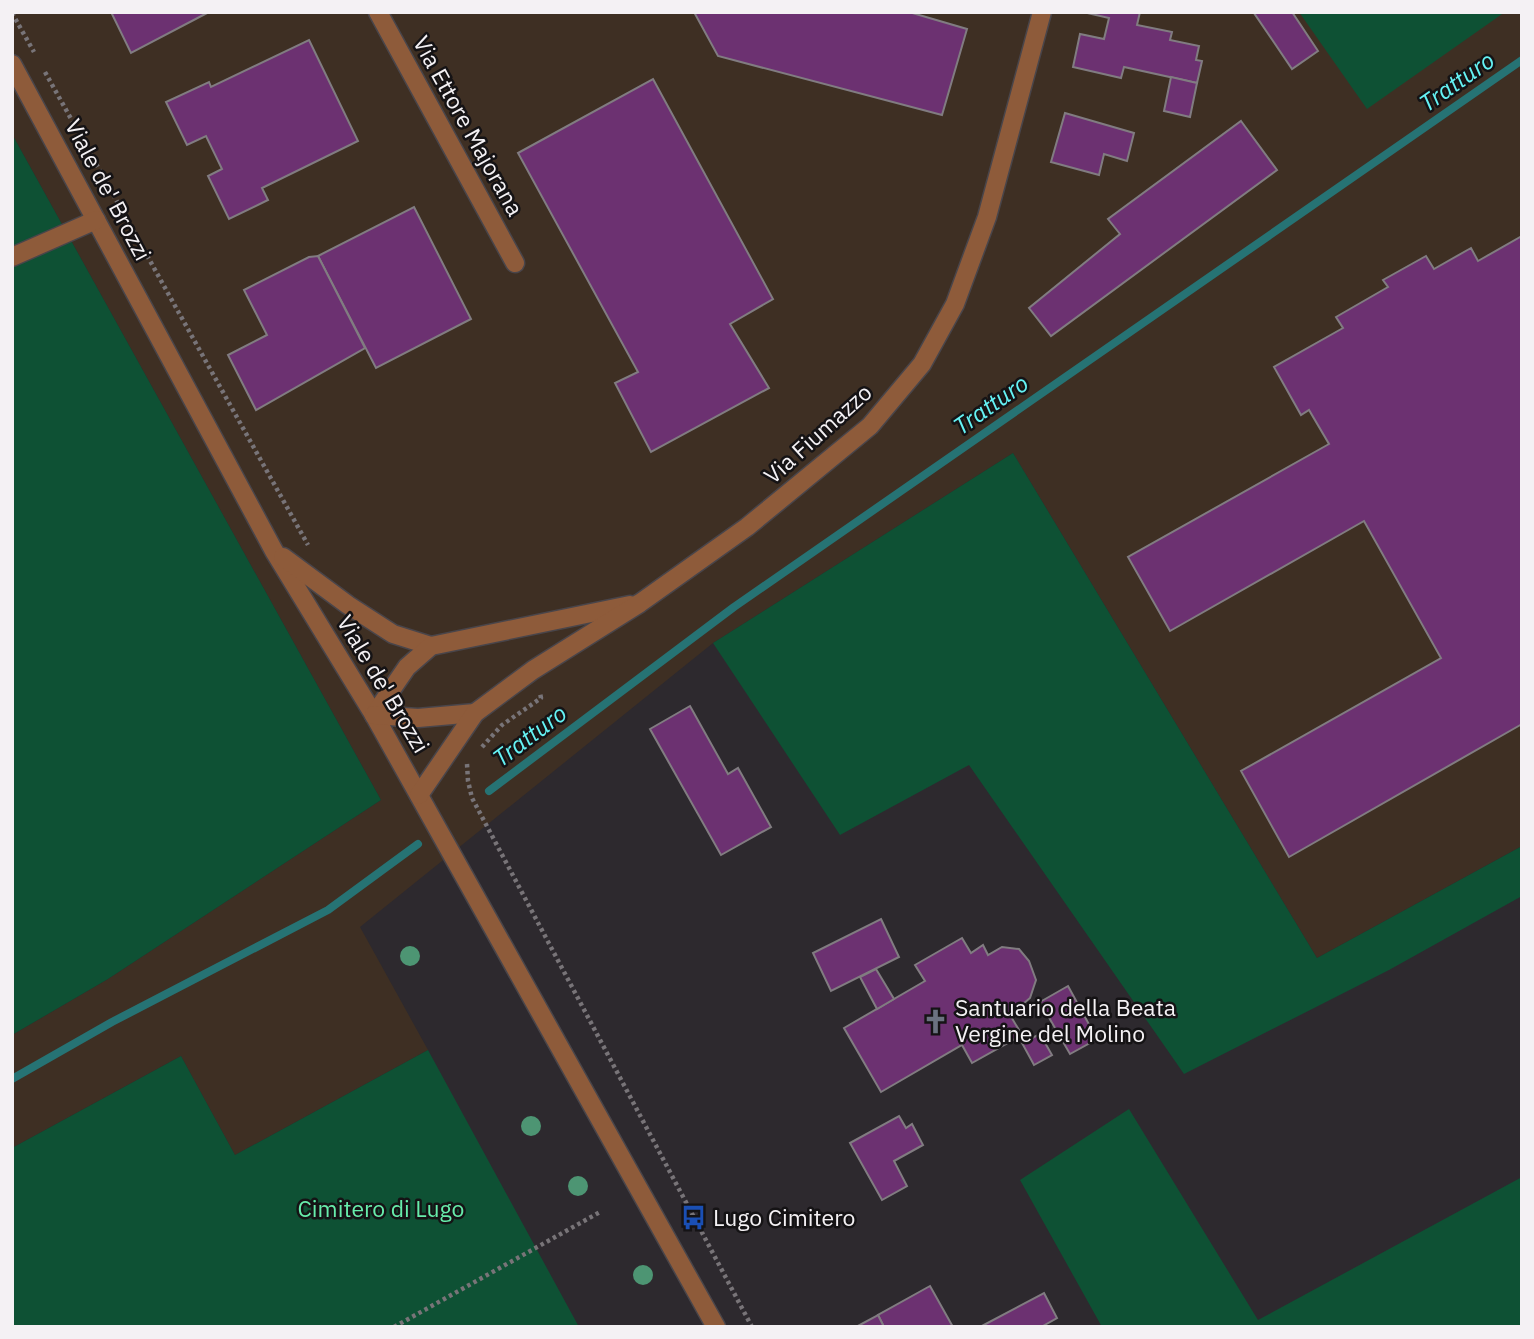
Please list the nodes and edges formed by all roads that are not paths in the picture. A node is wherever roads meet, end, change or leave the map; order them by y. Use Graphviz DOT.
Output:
graph roads {
  1 [pos="378,12"];
  2 [pos="1042,12"];
  3 [pos="12,64"];
  4 [pos="96,220"];
  5 [pos="12,257"];
  6 [pos="515,263"];
  7 [pos="274,551"];
  8 [pos="640,603"];
  9 [pos="431,646"];
  10 [pos="475,713"];
  11 [pos="374,715"];
  12 [pos="419,795"];
  13 [pos="716,1327"];
  1 -- 6 [label="street, Via Ettore Majorana"];
  2 -- 8 [label="street, Via Fiumazzo"];
  3 -- 4 [label="street, Viale de' Brozzi"];
  4 -- 5 [label="street"];
  4 -- 7 [label="street, Viale de' Brozzi"];
  7 -- 9 [label="street, Via Fiumazzo"];
  7 -- 11 [label="street, Viale de' Brozzi"];
  8 -- 9 [label="street, Via Fiumazzo"];
  8 -- 10 [label="street, Via Fiumazzo"];
  9 -- 11 [label="street"];
  10 -- 11 [label="street"];
  10 -- 12 [label="street, Via Fiumazzo"];
  11 -- 12 [label="street, Viale de' Brozzi"];
  12 -- 13 [label="street, Viale de' Brozzi"];
}
